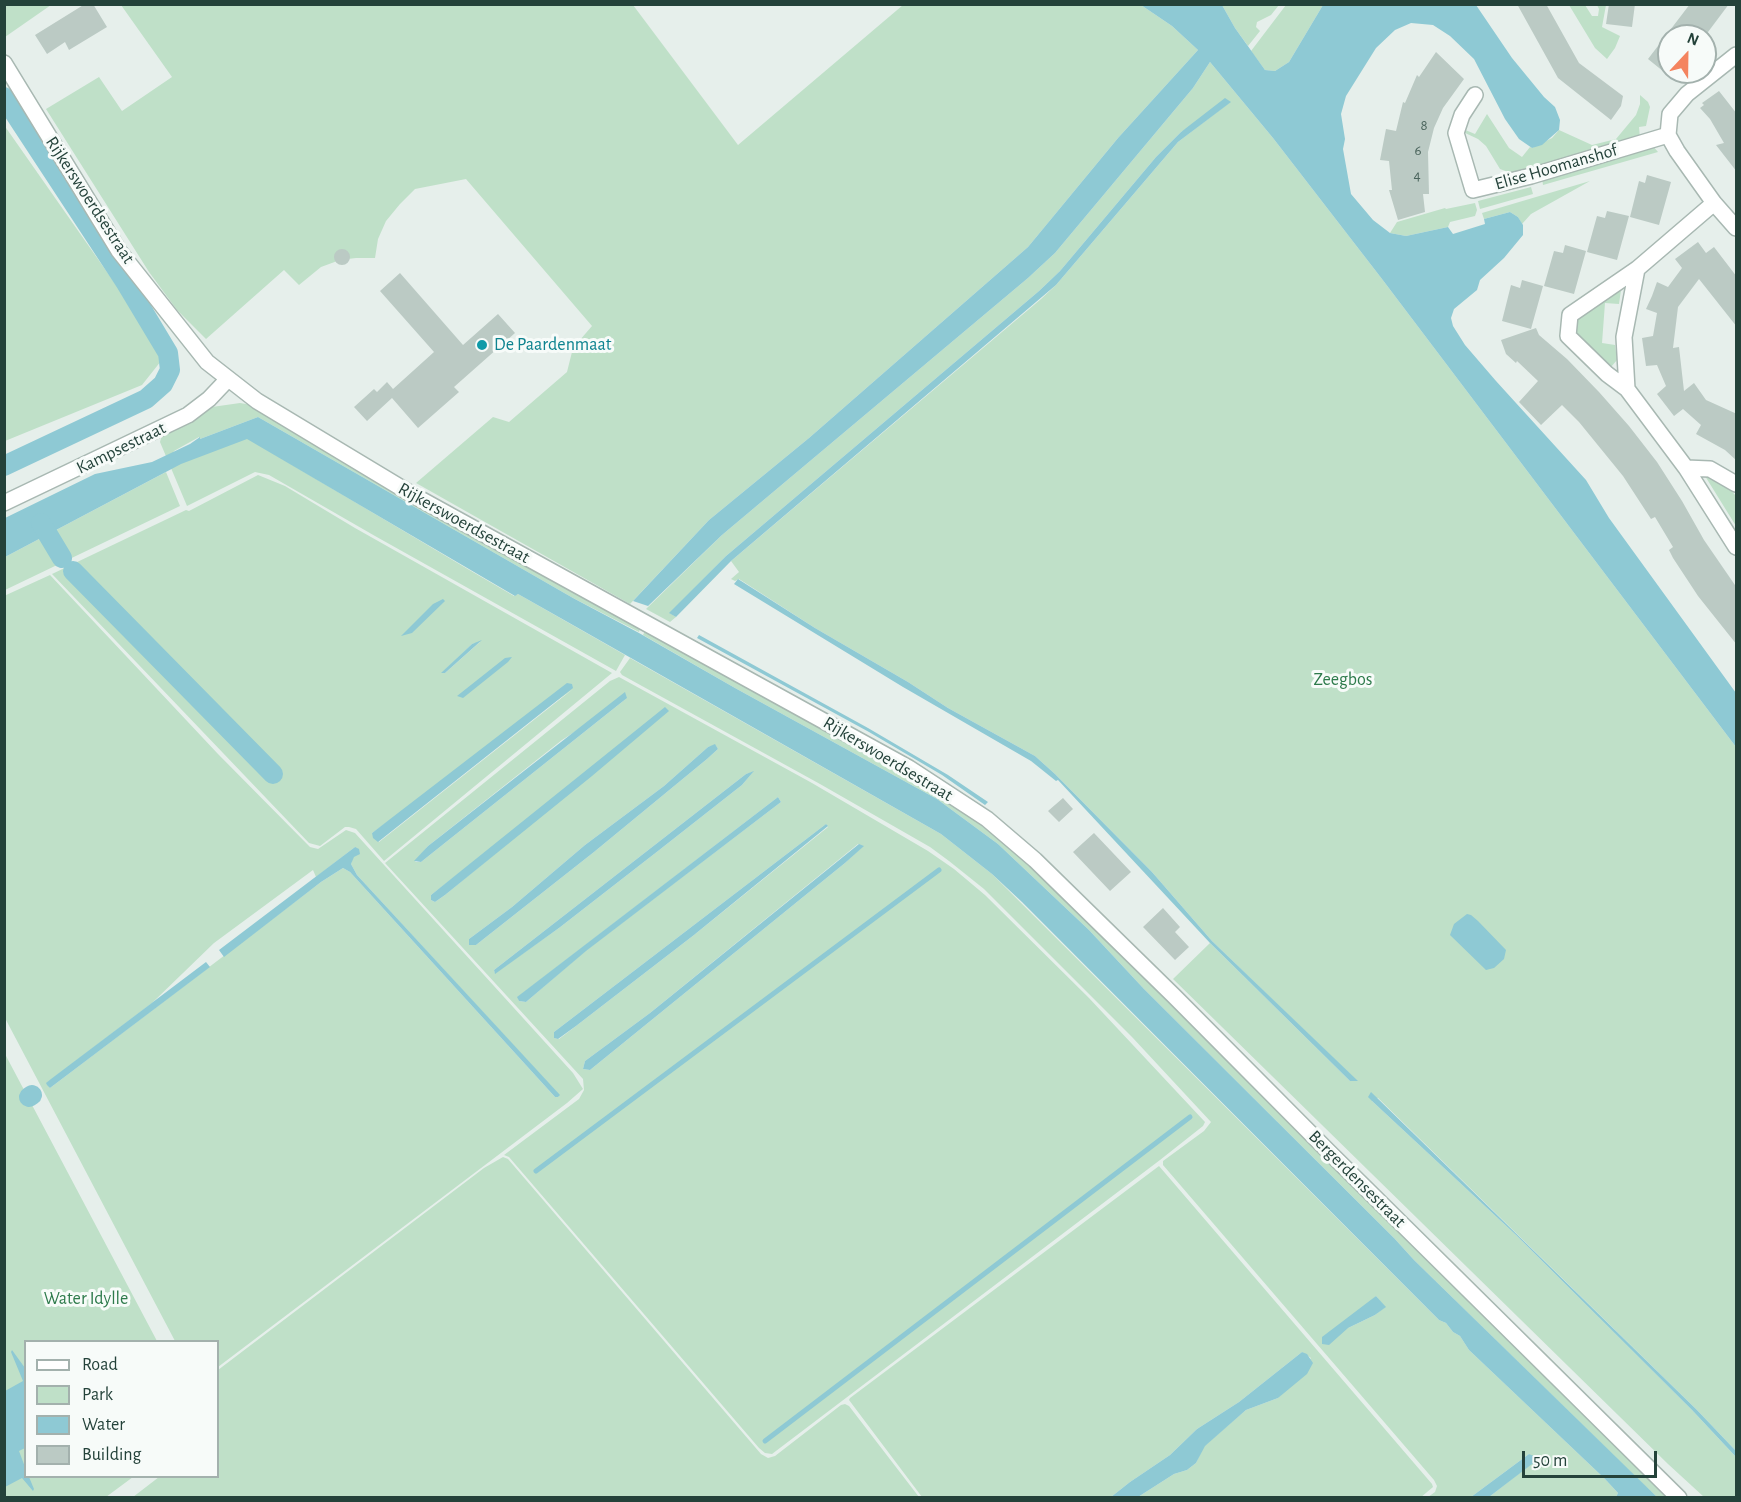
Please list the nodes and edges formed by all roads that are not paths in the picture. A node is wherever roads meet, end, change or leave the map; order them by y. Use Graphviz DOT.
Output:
graph roads {
  1 [pos="1737,55"];
  2 [pos="4,63"];
  3 [pos="1475,95"];
  4 [pos="1668,135"];
  5 [pos="1714,203"];
  6 [pos="1737,228"];
  7 [pos="1637,268"];
  8 [pos="228,379"];
  9 [pos="1627,389"];
  10 [pos="1686,468"];
  11 [pos="1737,484"];
  12 [pos="4,503"];
  13 [pos="1737,548"];
  14 [pos="1035,860"];
  15 [pos="1679,1497"];
  1 -- 4 [label="street"];
  2 -- 8 [label="street, Rijkerswoerdsestraat"];
  3 -- 4 [label="street, Elise Hoomanshof"];
  4 -- 5 [label="street"];
  5 -- 6 [label="street"];
  5 -- 7 [label="street"];
  7 -- 9 [label="street"];
  7 -- 9 [label="street"];
  8 -- 12 [label="street, Kampsestraat"];
  8 -- 14 [label="street, Rijkerswoerdsestraat"];
  9 -- 10 [label="street"];
  10 -- 11 [label="street"];
  10 -- 13 [label="street"];
  14 -- 15 [label="street, Bergerdensestraat"];
}
